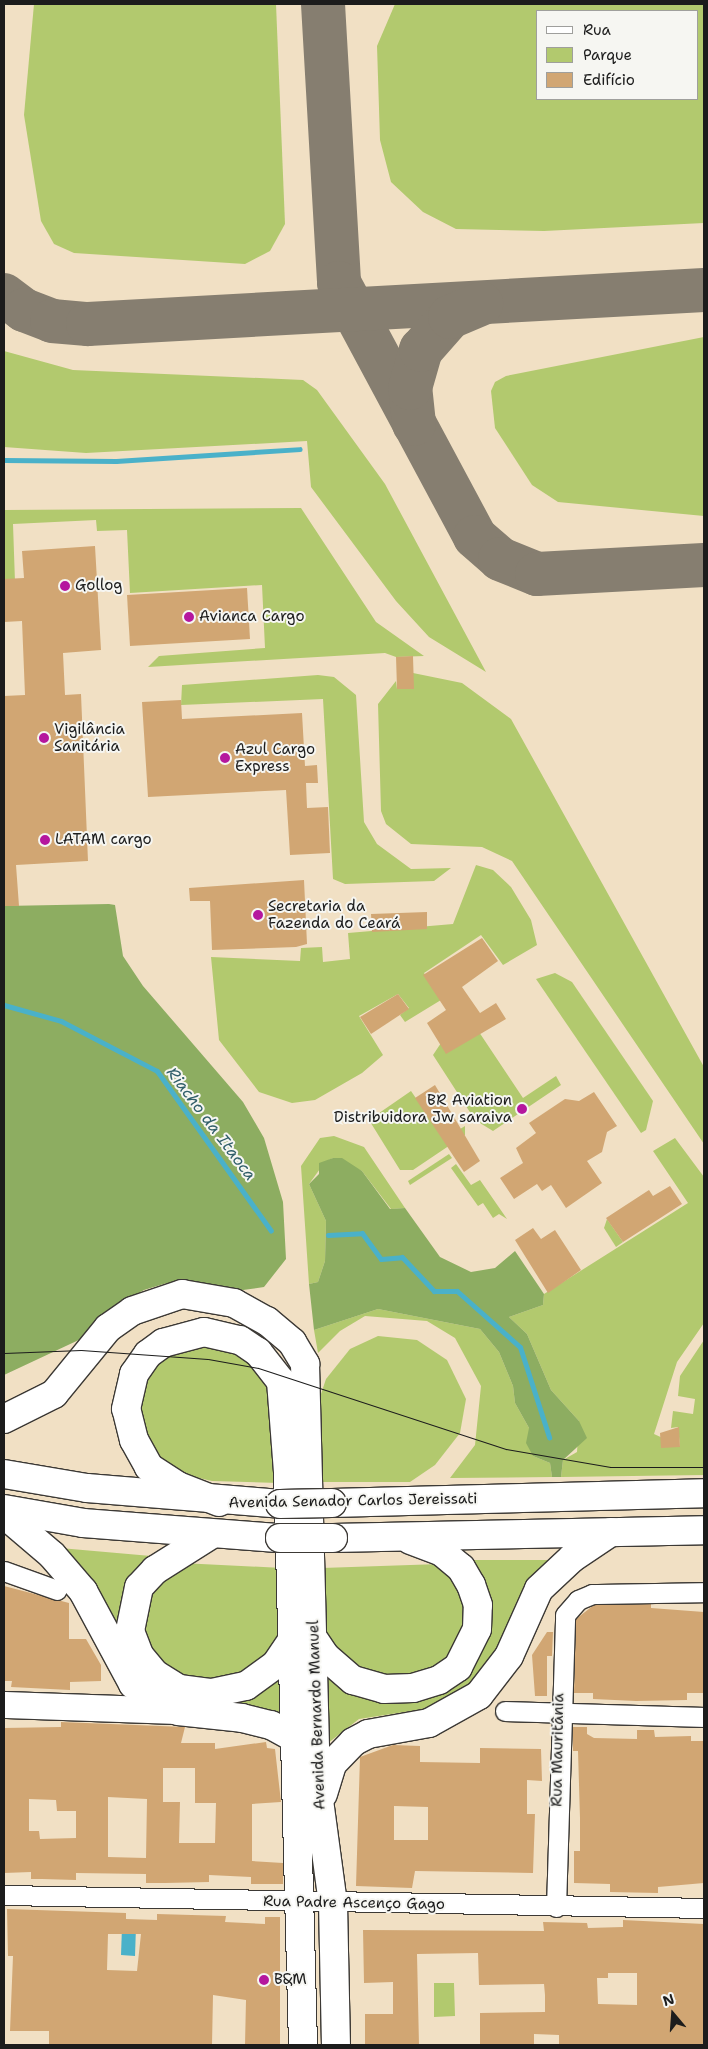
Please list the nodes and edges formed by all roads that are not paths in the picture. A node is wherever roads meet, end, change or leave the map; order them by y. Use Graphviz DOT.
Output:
graph roads {
  1 [pos="4,1419"];
  2 [pos="4,1474"];
  3 [pos="704,1493"];
  4 [pos="219,1502"];
  5 [pos="4,1509"];
  6 [pos="4,1514"];
  7 [pos="704,1530"];
  8 [pos="611,1532"];
  9 [pos="209,1536"];
  10 [pos="400,1536"];
  11 [pos="4,1571"];
  12 [pos="57,1590"];
  13 [pos="704,1592"];
  14 [pos="302,1639"];
  15 [pos="4,1705"];
  16 [pos="178,1711"];
  17 [pos="505,1711"];
  18 [pos="558,1712"];
  19 [pos="704,1716"];
  20 [pos="294,1738"];
  21 [pos="320,1805"];
  22 [pos="4,1895"];
  23 [pos="300,1903"];
  24 [pos="332,1903"];
  25 [pos="556,1907"];
  26 [pos="704,1908"];
  27 [pos="303,2045"];
  28 [pos="336,2045"];
  1 -- 14 [label="main road, Avenida Bernardo Manuel"];
  2 -- 4 [label="main road, Avenida Senador Carlos Jereissati"];
  3 -- 4 [label="main road, Avenida Senador Carlos Jereissati, bridge"];
  4 -- 14 [label="main road, Avenida Bernardo Manuel"];
  5 -- 9 [label="main road"];
  6 -- 16 [label="main road"];
  7 -- 8 [label="main road"];
  8 -- 10 [label="main road"];
  8 -- 21 [label="main road"];
  9 -- 10 [label="main road, bridge"];
  9 -- 14 [label="main road"];
  10 -- 14 [label="main road"];
  11 -- 12 [label="street"];
  13 -- 18 [label="street, Rua Mauritânia"];
  14 -- 20 [label="main road, Avenida Bernardo Manuel"];
  14 -- 21 [label="main road, Avenida Bernardo Manuel"];
  15 -- 16 [label="street"];
  16 -- 20 [label="main road"];
  17 -- 18 [label="street"];
  18 -- 19 [label="street"];
  18 -- 25 [label="street, Rua Mauritânia"];
  20 -- 23 [label="main road, Avenida Bernardo Manuel"];
  21 -- 24 [label="main road, Avenida Bernardo Manuel"];
  22 -- 23 [label="street, Rua Padre Ascenço Gago"];
  23 -- 24 [label="street, Rua Padre Ascenço Gago"];
  23 -- 27 [label="main road, Avenida Bernardo Manuel"];
  24 -- 25 [label="street, Rua Padre Ascenço Gago"];
  24 -- 28 [label="main road, Avenida Bernardo Manuel"];
  25 -- 26 [label="street, Rua Padre Ascenço Gago"];
}
